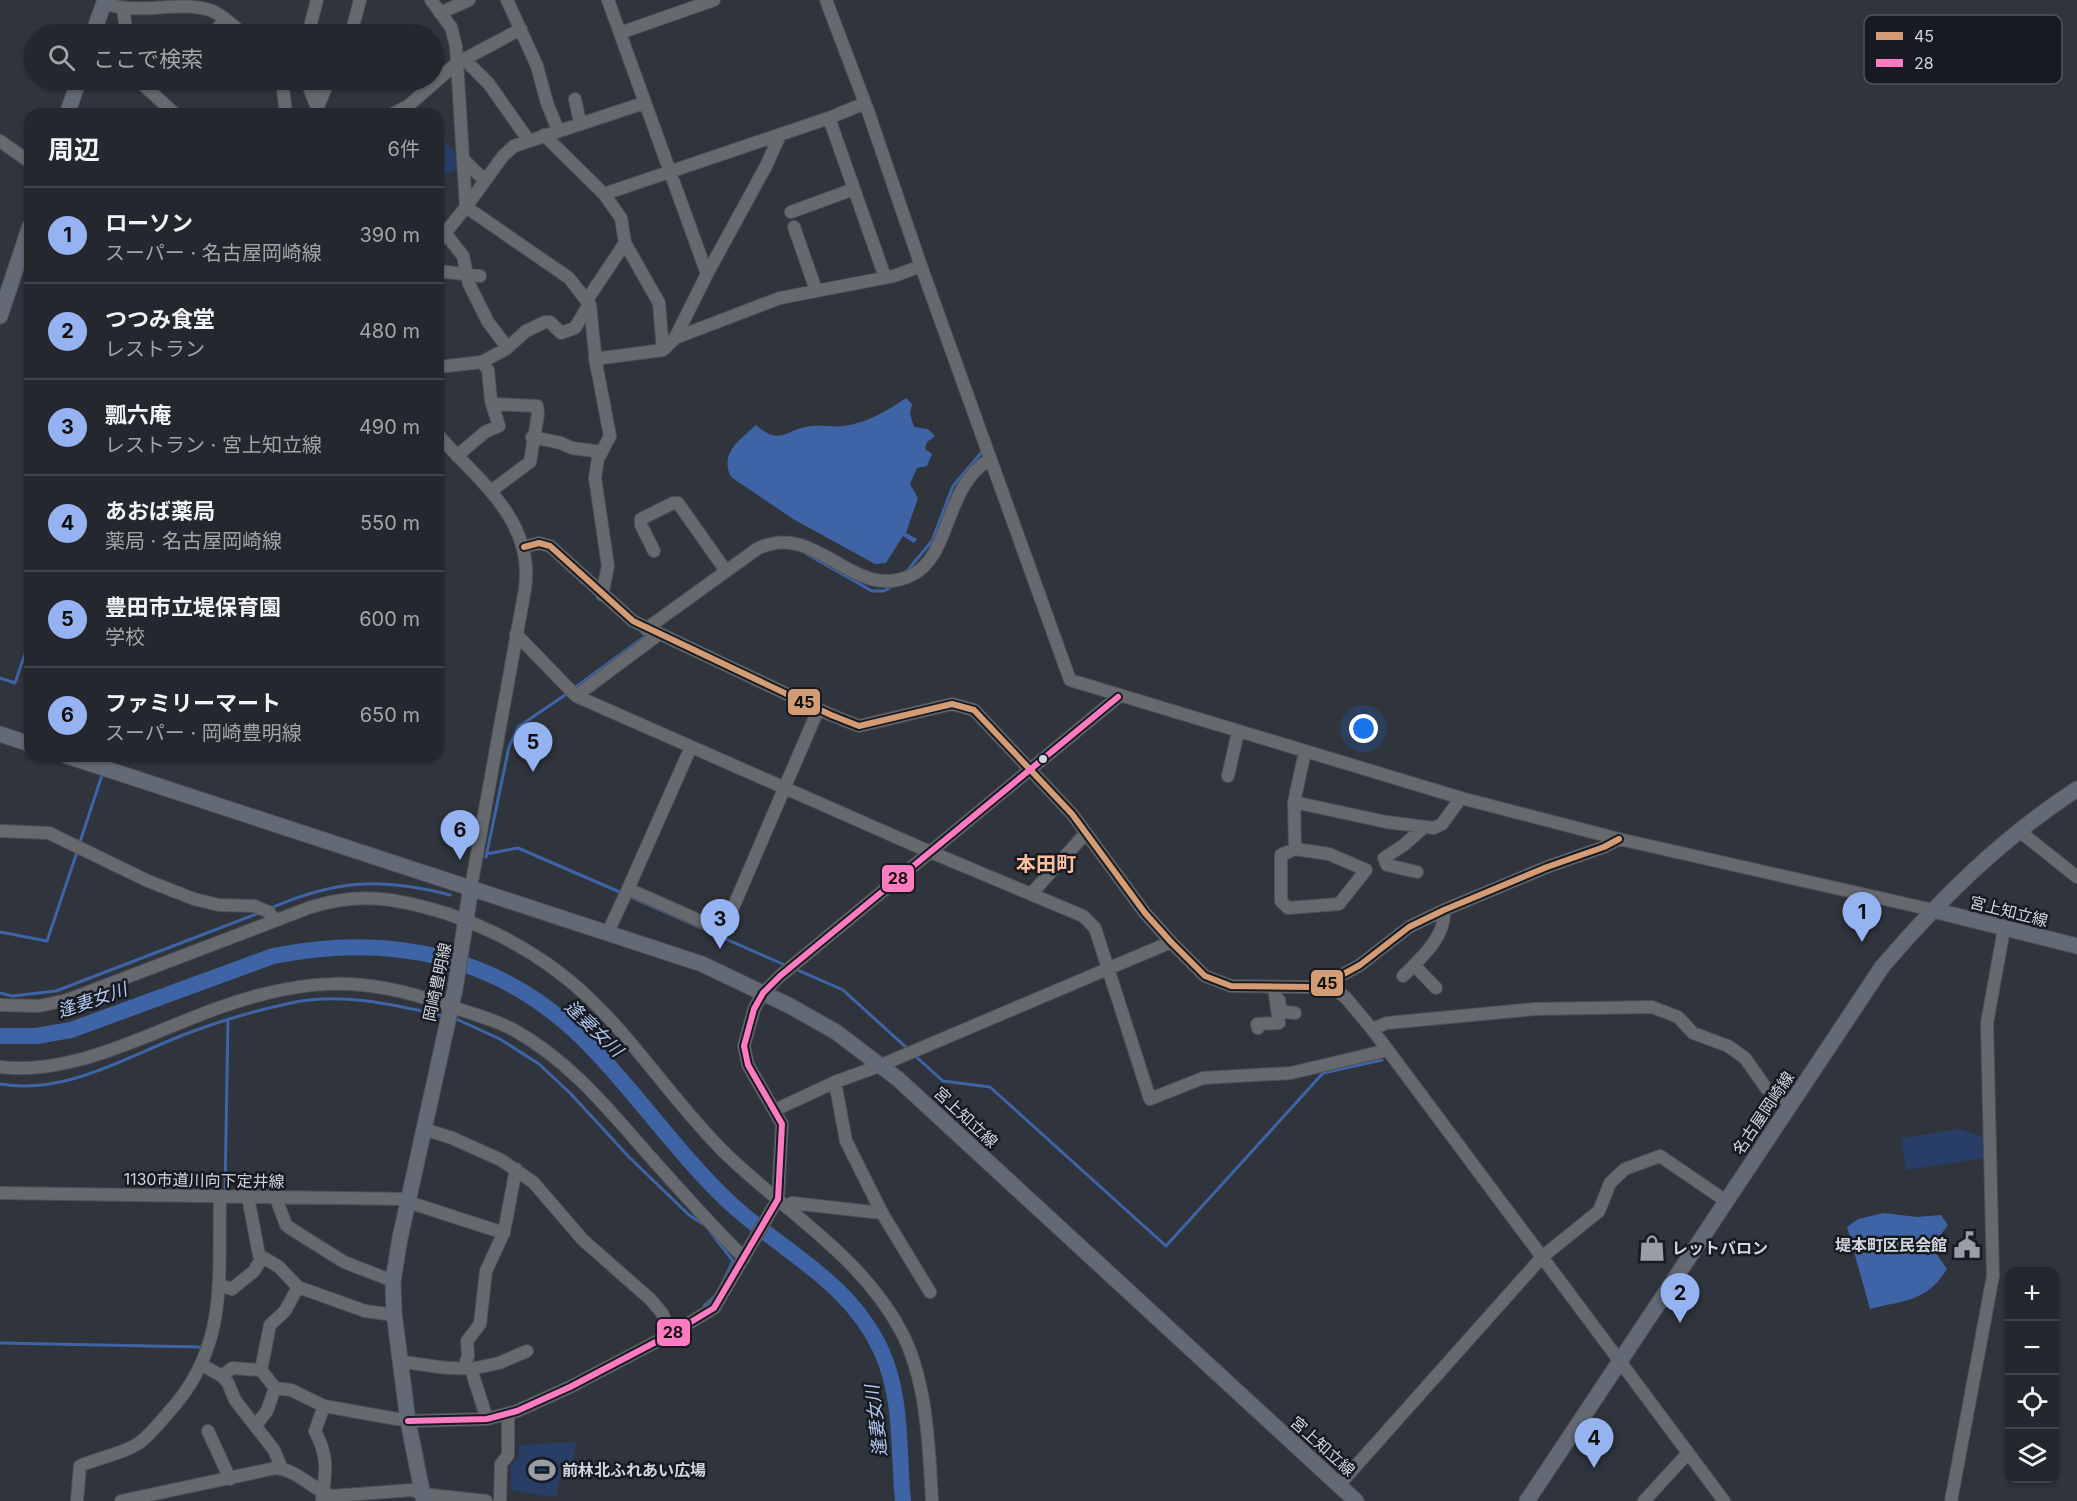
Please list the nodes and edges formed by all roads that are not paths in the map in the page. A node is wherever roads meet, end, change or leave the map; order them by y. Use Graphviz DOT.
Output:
graph roads {
  1 [pos="317,0"];
  2 [pos="360,0"];
  3 [pos="431,0"];
  4 [pos="469,0"];
  5 [pos="507,0"];
  6 [pos="608,0"];
  7 [pos="714,0"];
  8 [pos="826,0"];
  9 [pos="104,2"];
  10 [pos="692,4"];
  11 [pos="123,10"];
  12 [pos="440,13"];
  13 [pos="225,20"];
  14 [pos="96,24"];
  15 [pos="125,24"];
  16 [pos="221,24"];
  17 [pos="230,24"];
  18 [pos="311,24"];
  19 [pos="354,24"];
  20 [pos="521,29"];
  21 [pos="620,33"];
  22 [pos="461,61"];
  23 [pos="444,75"];
  24 [pos="75,90"];
  25 [pos="149,90"];
  26 [pos="283,90"];
  27 [pos="309,90"];
  28 [pos="325,90"];
  29 [pos="427,90"];
  30 [pos="575,99"];
  31 [pos="644,103"];
  32 [pos="865,103"];
  33 [pos="69,108"];
  34 [pos="168,108"];
  35 [pos="285,108"];
  36 [pos="315,108"];
  37 [pos="318,108"];
  38 [pos="404,108"];
  39 [pos="829,118"];
  40 [pos="580,123"];
  41 [pos="558,130"];
  42 [pos="544,135"];
  43 [pos="780,135"];
  44 [pos="0,141"];
  45 [pos="529,141"];
  46 [pos="24,158"];
  47 [pos="463,159"];
  48 [pos="668,172"];
  49 [pos="488,177"];
  50 [pos="854,189"];
  51 [pos="604,194"];
  52 [pos="466,207"];
  53 [pos="791,212"];
  54 [pos="794,227"];
  55 [pos="444,235"];
  56 [pos="444,240"];
  57 [pos="625,243"];
  58 [pos="24,244"];
  59 [pos="921,266"];
  60 [pos="444,272"];
  61 [pos="707,274"];
  62 [pos="466,275"];
  63 [pos="480,276"];
  64 [pos="885,277"];
  65 [pos="816,290"];
  66 [pos="588,302"];
  67 [pos="0,316"];
  68 [pos="675,338"];
  69 [pos="507,347"];
  70 [pos="663,350"];
  71 [pos="595,359"];
  72 [pos="482,362"];
  73 [pos="444,366"];
  74 [pos="492,404"];
  75 [pos="532,437"];
  76 [pos="444,441"];
  77 [pos="602,452"];
  78 [pos="458,456"];
  79 [pos="990,459"];
  80 [pos="491,491"];
  81 [pos="524,548"];
  82 [pos="654,551"];
  83 [pos="726,571"];
  84 [pos="602,596"];
  85 [pos="646,628"];
  86 [pos="516,634"];
  87 [pos="658,635"];
  88 [pos="571,691"];
  89 [pos="1118,697"];
  90 [pos="818,710"];
  91 [pos="1238,732"];
  92 [pos="0,734"];
  93 [pos="24,742"];
  94 [pos="691,747"];
  95 [pos="1305,752"];
  96 [pos="86,762"];
  97 [pos="1031,768"];
  98 [pos="1228,776"];
  99 [pos="783,788"];
  100 [pos="2077,789"];
  101 [pos="1461,798"];
  102 [pos="1294,802"];
  103 [pos="1423,828"];
  104 [pos="2018,830"];
  105 [pos="0,831"];
  106 [pos="1086,833"];
  107 [pos="1619,838"];
  108 [pos="1295,849"];
  109 [pos="931,852"];
  110 [pos="1417,872"];
  111 [pos="2077,877"];
  112 [pos="471,887"];
  113 [pos="628,889"];
  114 [pos="1032,893"];
  115 [pos="1444,910"];
  116 [pos="1933,910"];
  117 [pos="267,914"];
  118 [pos="467,923"];
  119 [pos="2004,929"];
  120 [pos="608,932"];
  121 [pos="1171,942"];
  122 [pos="2077,946"];
  123 [pos="1414,965"];
  124 [pos="1107,969"];
  125 [pos="1402,976"];
  126 [pos="1327,983"];
  127 [pos="1276,987"];
  128 [pos="1436,988"];
  129 [pos="764,993"];
  130 [pos="0,1005"];
  131 [pos="450,1007"];
  132 [pos="1295,1012"];
  133 [pos="1258,1028"];
  134 [pos="1372,1029"];
  135 [pos="1388,1050"];
  136 [pos="0,1066"];
  137 [pos="879,1066"];
  138 [pos="835,1082"];
  139 [pos="1791,1102"];
  140 [pos="775,1110"];
  141 [pos="424,1129"];
  142 [pos="516,1169"];
  143 [pos="0,1193"];
  144 [pos="220,1197"];
  145 [pos="248,1197"];
  146 [pos="276,1198"];
  147 [pos="408,1201"];
  148 [pos="1726,1201"];
  149 [pos="776,1202"];
  150 [pos="789,1209"];
  151 [pos="882,1213"];
  152 [pos="504,1233"];
  153 [pos="746,1256"];
  154 [pos="1542,1257"];
  155 [pos="262,1258"];
  156 [pos="393,1281"];
  157 [pos="219,1285"];
  158 [pos="298,1287"];
  159 [pos="930,1292"];
  160 [pos="394,1315"];
  161 [pos="671,1334"];
  162 [pos="527,1351"];
  163 [pos="400,1362"];
  164 [pos="1620,1362"];
  165 [pos="202,1365"];
  166 [pos="468,1369"];
  167 [pos="261,1370"];
  168 [pos="222,1376"];
  169 [pos="275,1388"];
  170 [pos="324,1406"];
  171 [pos="508,1414"];
  172 [pos="487,1419"];
  173 [pos="408,1420"];
  174 [pos="256,1425"];
  175 [pos="208,1431"];
  176 [pos="1688,1453"];
  177 [pos="282,1468"];
  178 [pos="230,1479"];
  179 [pos="1339,1485"];
  180 [pos="188,1487"];
  181 [pos="322,1497"];
  182 [pos="423,1497"];
  183 [pos="77,1501"];
  184 [pos="122,1501"];
  185 [pos="195,1501"];
  186 [pos="486,1501"];
  187 [pos="501,1501"];
  188 [pos="932,1501"];
  189 [pos="1356,1501"];
  190 [pos="1527,1501"];
  191 [pos="1644,1501"];
  192 [pos="1724,1501"];
  193 [pos="1952,1501"];
  1 -- 18 [label="street"];
  2 -- 19 [label="street"];
  3 -- 12 [label="street"];
  4 -- 12 [label="street"];
  5 -- 20 [label="street"];
  6 -- 21 [label="street"];
  7 -- 10 [label="street"];
  8 -- 32 [label="street"];
  9 -- 11 [label="street"];
  9 -- 14 [label="main road"];
  10 -- 21 [label="street"];
  11 -- 13 [label="street"];
  11 -- 15 [label="street"];
  12 -- 22 [label="street"];
  13 -- 16 [label="street"];
  13 -- 17 [label="street"];
  20 -- 22 [label="street"];
  20 -- 41 [label="street"];
  21 -- 31 [label="street"];
  22 -- 23 [label="street"];
  22 -- 45 [label="street"];
  22 -- 47 [label="street"];
  24 -- 33 [label="main road"];
  25 -- 34 [label="street"];
  26 -- 35 [label="street"];
  27 -- 36 [label="street"];
  28 -- 37 [label="street"];
  29 -- 38 [label="street"];
  30 -- 40 [label="street"];
  31 -- 40 [label="street"];
  31 -- 48 [label="street"];
  32 -- 39 [label="street"];
  32 -- 59 [label="street"];
  39 -- 43 [label="street"];
  39 -- 50 [label="street"];
  40 -- 41 [label="street"];
  41 -- 42 [label="street"];
  42 -- 45 [label="street"];
  42 -- 51 [label="street"];
  43 -- 48 [label="street"];
  43 -- 61 [label="street"];
  44 -- 46 [label="street"];
  45 -- 49 [label="street"];
  47 -- 49 [label="street"];
  47 -- 52 [label="street"];
  48 -- 51 [label="street"];
  48 -- 61 [label="street"];
  49 -- 52 [label="street"];
  50 -- 53 [label="street"];
  50 -- 64 [label="street"];
  51 -- 57 [label="street"];
  52 -- 55 [label="street"];
  52 -- 66 [label="street"];
  54 -- 65 [label="street"];
  56 -- 62 [label="street"];
  57 -- 66 [label="street"];
  57 -- 70 [label="street"];
  58 -- 67 [label="main road"];
  59 -- 64 [label="street"];
  59 -- 79 [label="street"];
  60 -- 62 [label="street"];
  61 -- 68 [label="street"];
  62 -- 63 [label="street"];
  62 -- 69 [label="street"];
  64 -- 65 [label="street"];
  65 -- 68 [label="street"];
  66 -- 69 [label="street"];
  66 -- 71 [label="street"];
  68 -- 70 [label="street"];
  69 -- 72 [label="street"];
  70 -- 71 [label="street"];
  71 -- 77 [label="street"];
  72 -- 73 [label="street"];
  72 -- 74 [label="street"];
  74 -- 75 [label="street"];
  74 -- 78 [label="street"];
  75 -- 77 [label="street"];
  75 -- 80 [label="street"];
  76 -- 78 [label="street"];
  77 -- 84 [label="street"];
  78 -- 80 [label="street"];
  79 -- 83 [label="street"];
  79 -- 89 [label="street"];
  80 -- 81 [label="street"];
  81 -- 84 [label="street"];
  81 -- 86 [label="street"];
  82 -- 83 [label="street"];
  83 -- 85 [label="street"];
  84 -- 85 [label="street"];
  85 -- 87 [label="street"];
  86 -- 88 [label="street"];
  86 -- 112 [label="street"];
  87 -- 88 [label="street"];
  87 -- 90 [label="street"];
  88 -- 94 [label="street"];
  89 -- 91 [label="street"];
  89 -- 97 [label="street"];
  90 -- 97 [label="street"];
  90 -- 99 [label="street"];
  91 -- 95 [label="street"];
  91 -- 98 [label="street"];
  92 -- 93 [label="main road"];
  94 -- 99 [label="street"];
  94 -- 113 [label="street"];
  95 -- 101 [label="street"];
  95 -- 102 [label="street"];
  96 -- 112 [label="main road"];
  97 -- 106 [label="street"];
  97 -- 109 [label="street"];
  99 -- 109 [label="street"];
  99 -- 113 [label="street"];
  100 -- 104 [label="main road, 名古屋岡崎線"];
  101 -- 103 [label="street"];
  101 -- 107 [label="street"];
  102 -- 103 [label="street"];
  102 -- 108 [label="street"];
  103 -- 110 [label="street"];
  104 -- 111 [label="street"];
  104 -- 116 [label="main road, 名古屋岡崎線"];
  105 -- 117 [label="street"];
  106 -- 114 [label="street"];
  106 -- 121 [label="street"];
  107 -- 115 [label="street"];
  107 -- 116 [label="street"];
  108 -- 108 [label="street"];
  109 -- 114 [label="street"];
  109 -- 129 [label="street"];
  112 -- 118 [label="main road, 岡崎豊明線"];
  112 -- 120 [label="main road, 宮上知立線"];
  113 -- 120 [label="street"];
  114 -- 124 [label="street"];
  115 -- 123 [label="street"];
  115 -- 126 [label="street"];
  116 -- 119 [label="main road, 宮上知立線"];
  116 -- 139 [label="main road, 名古屋岡崎線"];
  117 -- 118 [label="street"];
  117 -- 130 [label="street"];
  118 -- 131 [label="main road, 岡崎豊明線"];
  118 -- 149 [label="street"];
  119 -- 122 [label="main road, 宮上知立線"];
  119 -- 193 [label="street"];
  120 -- 129 [label="main road, 宮上知立線"];
  121 -- 124 [label="street"];
  121 -- 127 [label="street"];
  123 -- 125 [label="street"];
  123 -- 128 [label="street"];
  124 -- 135 [label="street"];
  124 -- 137 [label="street"];
  126 -- 127 [label="street"];
  126 -- 134 [label="street"];
  127 -- 132 [label="street"];
  127 -- 133 [label="street"];
  129 -- 137 [label="main road, 宮上知立線"];
  129 -- 140 [label="street"];
  131 -- 136 [label="street"];
  131 -- 141 [label="main road, 岡崎豊明線"];
  131 -- 153 [label="street"];
  134 -- 135 [label="street"];
  134 -- 139 [label="street"];
  135 -- 154 [label="street"];
  137 -- 138 [label="street"];
  137 -- 179 [label="main road, 宮上知立線"];
  138 -- 140 [label="street"];
  138 -- 151 [label="street"];
  139 -- 148 [label="main road, 名古屋岡崎線"];
  140 -- 149 [label="street"];
  141 -- 142 [label="street"];
  141 -- 147 [label="main road, 岡崎豊明線"];
  142 -- 152 [label="street"];
  142 -- 161 [label="street"];
  143 -- 144 [label="street, 1130市道川向下定井線"];
  144 -- 145 [label="street, 1130市道川向下定井線"];
  144 -- 157 [label="street"];
  145 -- 146 [label="street, 1130市道川向下定井線"];
  145 -- 155 [label="street"];
  146 -- 147 [label="street, 1130市道川向下定井線"];
  146 -- 156 [label="street"];
  147 -- 152 [label="street, 1130市道川向下定井線"];
  147 -- 156 [label="main road, 岡崎豊明線"];
  148 -- 154 [label="street"];
  148 -- 164 [label="main road, 名古屋岡崎線"];
  149 -- 150 [label="street"];
  149 -- 153 [label="street"];
  150 -- 151 [label="street"];
  150 -- 188 [label="street"];
  151 -- 159 [label="street"];
  152 -- 166 [label="street"];
  153 -- 161 [label="street"];
  154 -- 164 [label="street"];
  154 -- 179 [label="street"];
  155 -- 157 [label="street"];
  155 -- 158 [label="street"];
  156 -- 160 [label="main road, 岡崎豊明線"];
  157 -- 165 [label="street"];
  158 -- 160 [label="street"];
  158 -- 167 [label="street"];
  160 -- 163 [label="main road, 岡崎豊明線"];
  161 -- 171 [label="street"];
  162 -- 166 [label="street"];
  163 -- 166 [label="street"];
  163 -- 173 [label="main road, 岡崎豊明線"];
  164 -- 176 [label="street"];
  164 -- 190 [label="main road, 名古屋岡崎線"];
  165 -- 168 [label="street"];
  165 -- 183 [label="street"];
  166 -- 172 [label="street"];
  167 -- 168 [label="street"];
  167 -- 169 [label="street"];
  168 -- 174 [label="street"];
  169 -- 170 [label="street"];
  169 -- 174 [label="street"];
  170 -- 173 [label="street"];
  170 -- 181 [label="street"];
  171 -- 172 [label="street"];
  171 -- 187 [label="street"];
  172 -- 173 [label="street"];
  173 -- 182 [label="main road, 岡崎豊明線"];
  174 -- 177 [label="street"];
  175 -- 178 [label="street"];
  176 -- 191 [label="street"];
  176 -- 192 [label="street"];
  177 -- 178 [label="street"];
  177 -- 181 [label="street"];
  178 -- 180 [label="street"];
  179 -- 189 [label="main road, 宮上知立線"];
  180 -- 184 [label="street"];
  180 -- 185 [label="street"];
  181 -- 182 [label="street"];
  182 -- 186 [label="street"];
}
